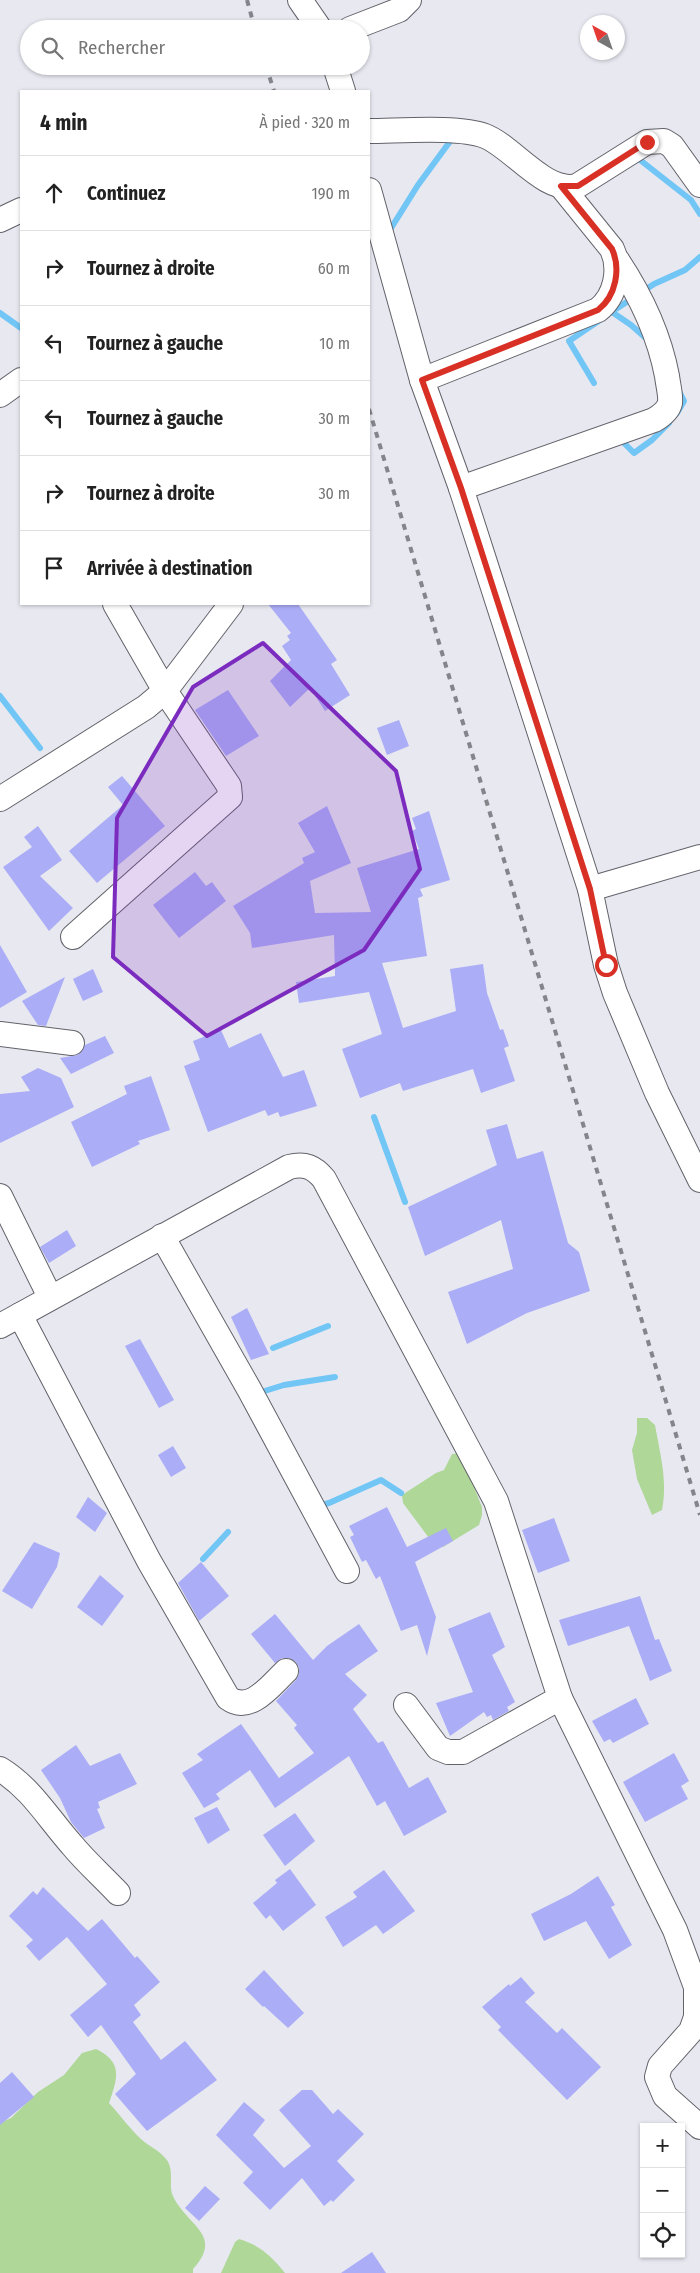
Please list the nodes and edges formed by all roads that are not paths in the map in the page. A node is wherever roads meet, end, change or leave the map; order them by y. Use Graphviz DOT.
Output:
graph roads {
  1 [pos="300,0"];
  2 [pos="409,0"];
  3 [pos="314,20"];
  4 [pos="370,21"];
  5 [pos="338,75"];
  6 [pos="343,90"];
  7 [pos="370,131"];
  8 [pos="700,185"];
  9 [pos="561,186"];
  10 [pos="370,194"];
  11 [pos="20,210"];
  12 [pos="0,220"];
  13 [pos="617,260"];
  14 [pos="422,380"];
  15 [pos="20,381"];
  16 [pos="0,395"];
  17 [pos="461,488"];
  18 [pos="116,605"];
  19 [pos="231,605"];
  20 [pos="165,691"];
  21 [pos="0,799"];
  22 [pos="700,857"];
  23 [pos="590,889"];
  24 [pos="73,937"];
  25 [pos="0,1034"];
  26 [pos="72,1042"];
  27 [pos="700,1180"];
  28 [pos="0,1196"];
  29 [pos="162,1236"];
  30 [pos="50,1297"];
  31 [pos="10,1321"];
  32 [pos="347,1571"];
  33 [pos="286,1672"];
  34 [pos="560,1698"];
  35 [pos="406,1705"];
  36 [pos="0,1769"];
  37 [pos="118,1893"];
  38 [pos="700,2127"];
  1 -- 3 [label="street"];
  2 -- 4 [label="street"];
  5 -- 6 [label="street"];
  7 -- 9 [label="street"];
  8 -- 9 [label="street"];
  9 -- 13 [label="street"];
  10 -- 14 [label="street"];
  11 -- 12 [label="street"];
  13 -- 14 [label="street"];
  13 -- 17 [label="street"];
  14 -- 17 [label="street"];
  15 -- 16 [label="street"];
  17 -- 23 [label="street"];
  18 -- 20 [label="street"];
  19 -- 20 [label="street"];
  20 -- 21 [label="street"];
  20 -- 24 [label="street"];
  22 -- 23 [label="street"];
  23 -- 27 [label="street"];
  25 -- 26 [label="street"];
  28 -- 30 [label="street"];
  29 -- 30 [label="street"];
  29 -- 32 [label="street"];
  29 -- 34 [label="street"];
  30 -- 31 [label="street"];
  31 -- 33 [label="street"];
  34 -- 35 [label="street"];
  34 -- 38 [label="street"];
  36 -- 37 [label="street"];
}
